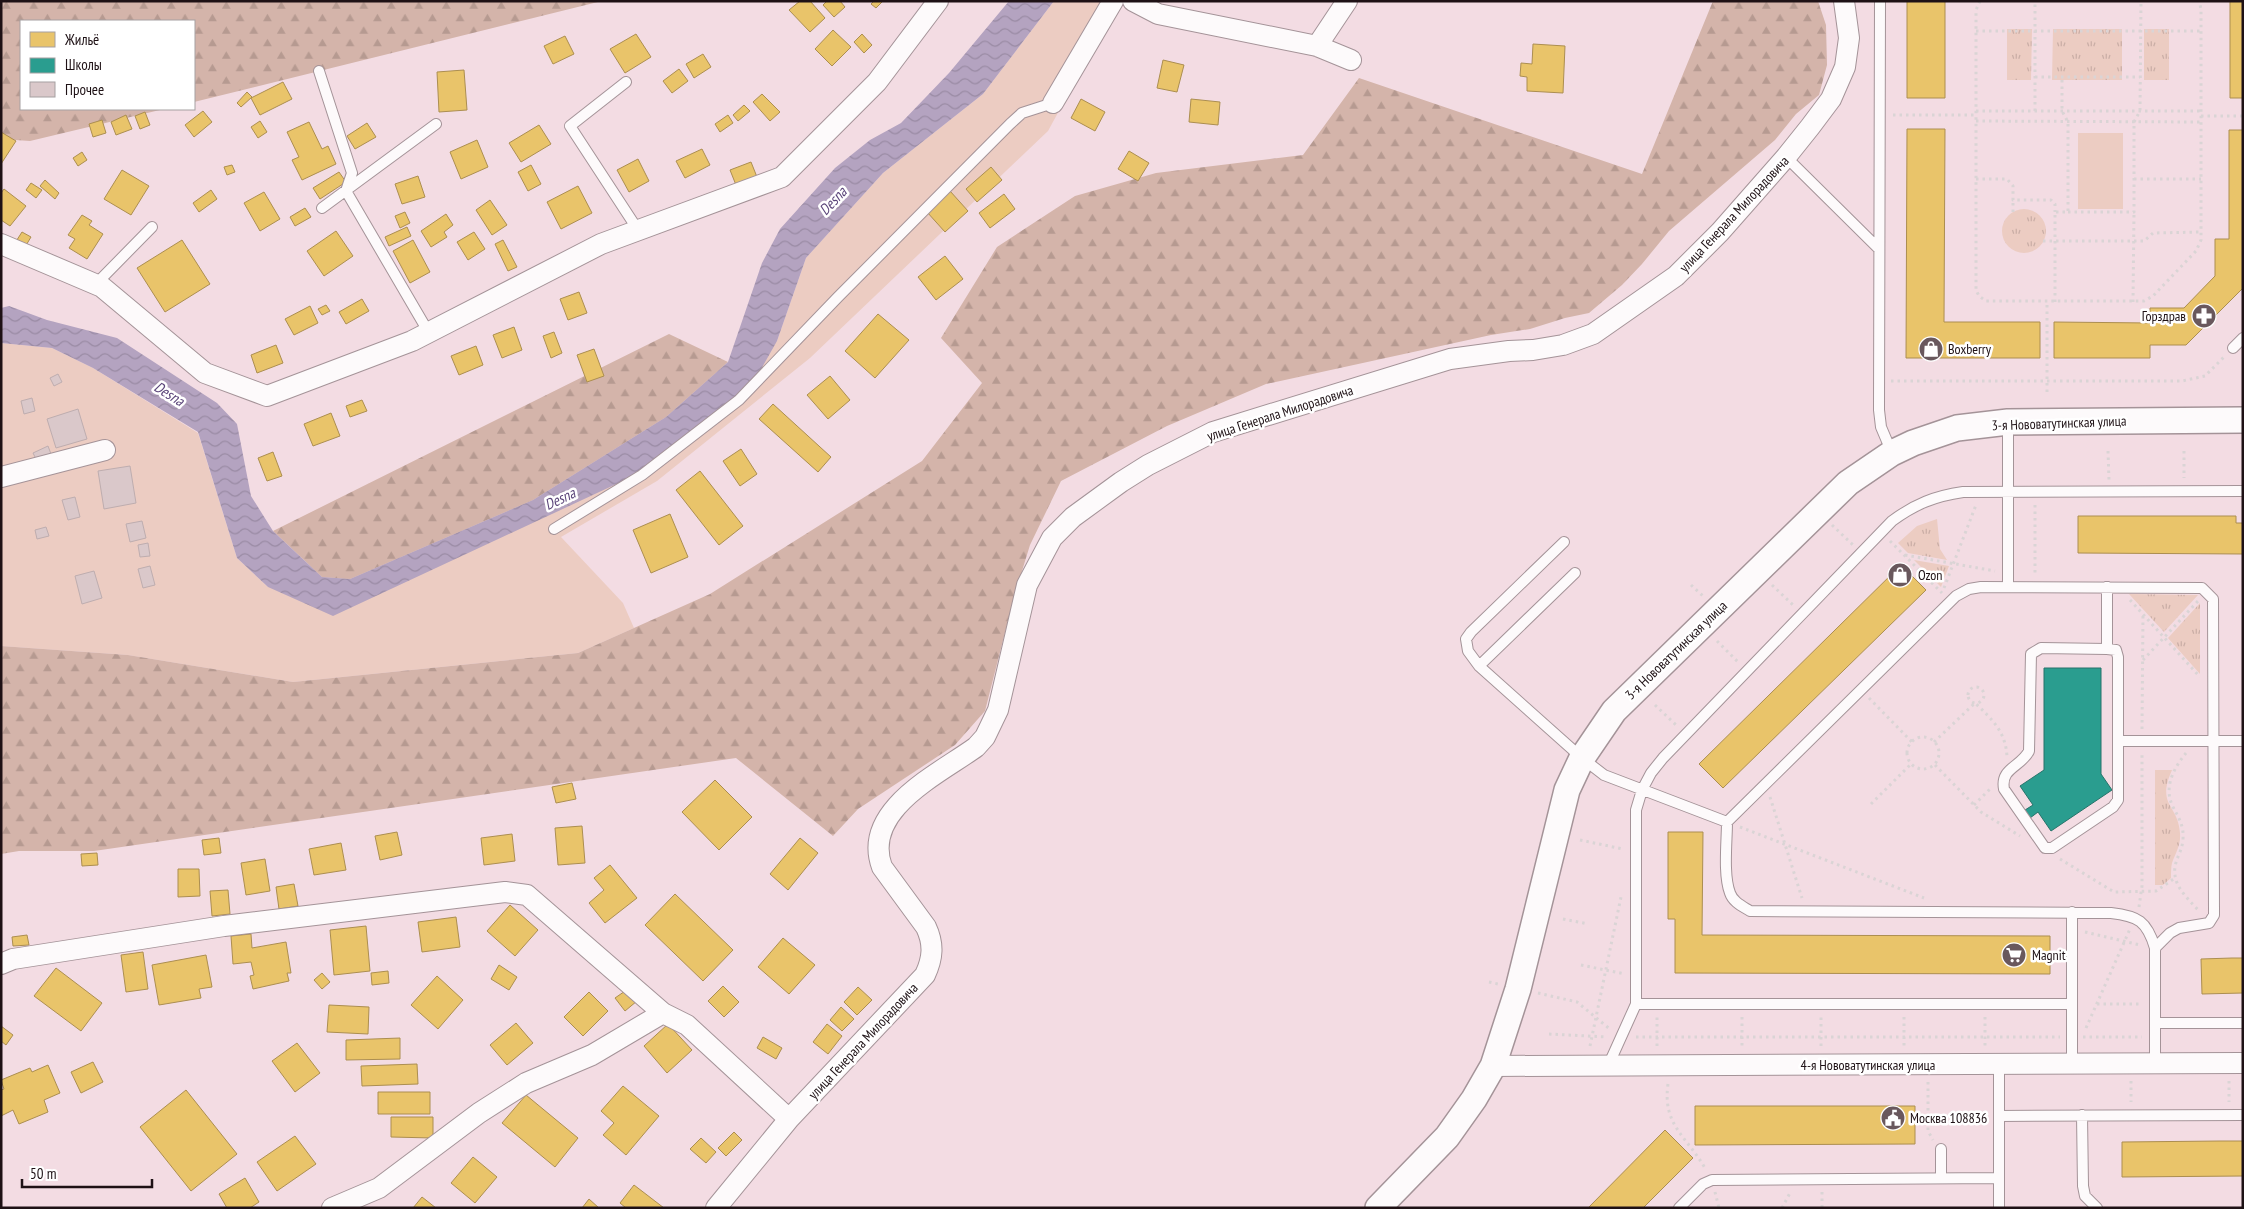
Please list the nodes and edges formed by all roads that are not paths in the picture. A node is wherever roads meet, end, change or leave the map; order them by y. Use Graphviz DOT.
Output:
graph roads {
  1 [pos="938,1"];
  2 [pos="1113,1"];
  3 [pos="1133,1"];
  4 [pos="1347,1"];
  5 [pos="1844,1"];
  6 [pos="1880,1"];
  7 [pos="1317,46"];
  8 [pos="1351,60"];
  9 [pos="318,71"];
  10 [pos="626,82"];
  11 [pos="1053,103"];
  12 [pos="436,124"];
  13 [pos="1786,157"];
  14 [pos="346,191"];
  15 [pos="322,208"];
  16 [pos="152,227"];
  17 [pos="638,230"];
  18 [pos="1,244"];
  19 [pos="1879,249"];
  20 [pos="96,284"];
  21 [pos="429,333"];
  22 [pos="2243,338"];
  23 [pos="2233,348"];
  24 [pos="2243,420"];
  25 [pos="2008,422"];
  26 [pos="105,450"];
  27 [pos="1892,453"];
  28 [pos="1,478"];
  29 [pos="2243,491"];
  30 [pos="2008,492"];
  31 [pos="554,529"];
  32 [pos="1564,542"];
  33 [pos="1575,573"];
  34 [pos="2008,587"];
  35 [pos="2113,587"];
  36 [pos="2107,649"];
  37 [pos="1479,666"];
  38 [pos="2118,741"];
  39 [pos="2214,741"];
  40 [pos="2243,741"];
  41 [pos="1582,758"];
  42 [pos="1642,790"];
  43 [pos="1727,822"];
  44 [pos="2072,912"];
  45 [pos="2156,948"];
  46 [pos="1,964"];
  47 [pos="1636,1004"];
  48 [pos="2072,1004"];
  49 [pos="663,1013"];
  50 [pos="2155,1023"];
  51 [pos="2243,1023"];
  52 [pos="2155,1063"];
  53 [pos="2243,1063"];
  54 [pos="1998,1064"];
  55 [pos="2072,1064"];
  56 [pos="1493,1066"];
  57 [pos="1608,1066"];
  58 [pos="2082,1115"];
  59 [pos="2243,1115"];
  60 [pos="1999,1116"];
  61 [pos="789,1119"];
  62 [pos="1941,1149"];
  63 [pos="1941,1178"];
  64 [pos="1999,1178"];
  65 [pos="332,1208"];
  66 [pos="716,1208"];
  67 [pos="1378,1208"];
  68 [pos="1679,1208"];
  69 [pos="1999,1208"];
  70 [pos="2097,1208"];
  1 -- 17 [label="street"];
  2 -- 11 [label="street"];
  3 -- 7 [label="street"];
  4 -- 7 [label="street"];
  5 -- 13 [label="street, улица Генерала Милорадовича"];
  6 -- 19 [label="lane"];
  7 -- 8 [label="street"];
  9 -- 14 [label="lane"];
  10 -- 17 [label="lane"];
  11 -- 31 [label="lane"];
  12 -- 14 [label="lane"];
  13 -- 19 [label="lane"];
  13 -- 61 [label="street, улица Генерала Милорадовича"];
  14 -- 15 [label="lane"];
  14 -- 21 [label="lane"];
  16 -- 20 [label="lane"];
  17 -- 21 [label="street"];
  18 -- 20 [label="street"];
  19 -- 27 [label="lane"];
  20 -- 21 [label="street"];
  22 -- 23 [label="lane"];
  24 -- 25 [label="street, 3-я Нововатутинская улица"];
  25 -- 27 [label="street, 3-я Нововатутинская улица"];
  25 -- 30 [label="lane"];
  26 -- 28 [label="street"];
  27 -- 41 [label="street, 3-я Нововатутинская улица"];
  29 -- 30 [label="lane"];
  30 -- 34 [label="lane"];
  30 -- 42 [label="lane"];
  32 -- 37 [label="lane"];
  33 -- 37 [label="lane"];
  34 -- 35 [label="lane"];
  34 -- 43 [label="lane"];
  35 -- 36 [label="lane"];
  35 -- 39 [label="lane"];
  36 -- 38 [label="lane"];
  36 -- 38 [label="lane"];
  37 -- 41 [label="lane"];
  38 -- 39 [label="lane"];
  39 -- 40 [label="lane"];
  39 -- 45 [label="lane"];
  41 -- 42 [label="lane"];
  41 -- 56 [label="street, 3-я Нововатутинская улица"];
  42 -- 43 [label="lane"];
  42 -- 47 [label="lane"];
  43 -- 44 [label="lane"];
  44 -- 45 [label="lane"];
  44 -- 48 [label="lane"];
  45 -- 50 [label="lane"];
  46 -- 49 [label="street"];
  47 -- 48 [label="lane"];
  47 -- 57 [label="lane"];
  48 -- 55 [label="lane"];
  49 -- 61 [label="street"];
  49 -- 65 [label="street"];
  50 -- 51 [label="lane"];
  50 -- 52 [label="lane"];
  52 -- 53 [label="street, 4-я Нововатутинская улица"];
  52 -- 55 [label="street, 4-я Нововатутинская улица"];
  54 -- 55 [label="street, 4-я Нововатутинская улица"];
  54 -- 57 [label="street, 4-я Нововатутинская улица"];
  54 -- 60 [label="lane"];
  56 -- 57 [label="street, 4-я Нововатутинская улица"];
  56 -- 67 [label="street, 3-я Нововатутинская улица"];
  58 -- 59 [label="lane"];
  58 -- 60 [label="lane"];
  58 -- 70 [label="lane"];
  60 -- 64 [label="lane"];
  61 -- 66 [label="street, улица Генерала Милорадовича"];
  62 -- 63 [label="lane"];
  63 -- 64 [label="lane"];
  63 -- 68 [label="lane"];
  64 -- 69 [label="lane"];
}
